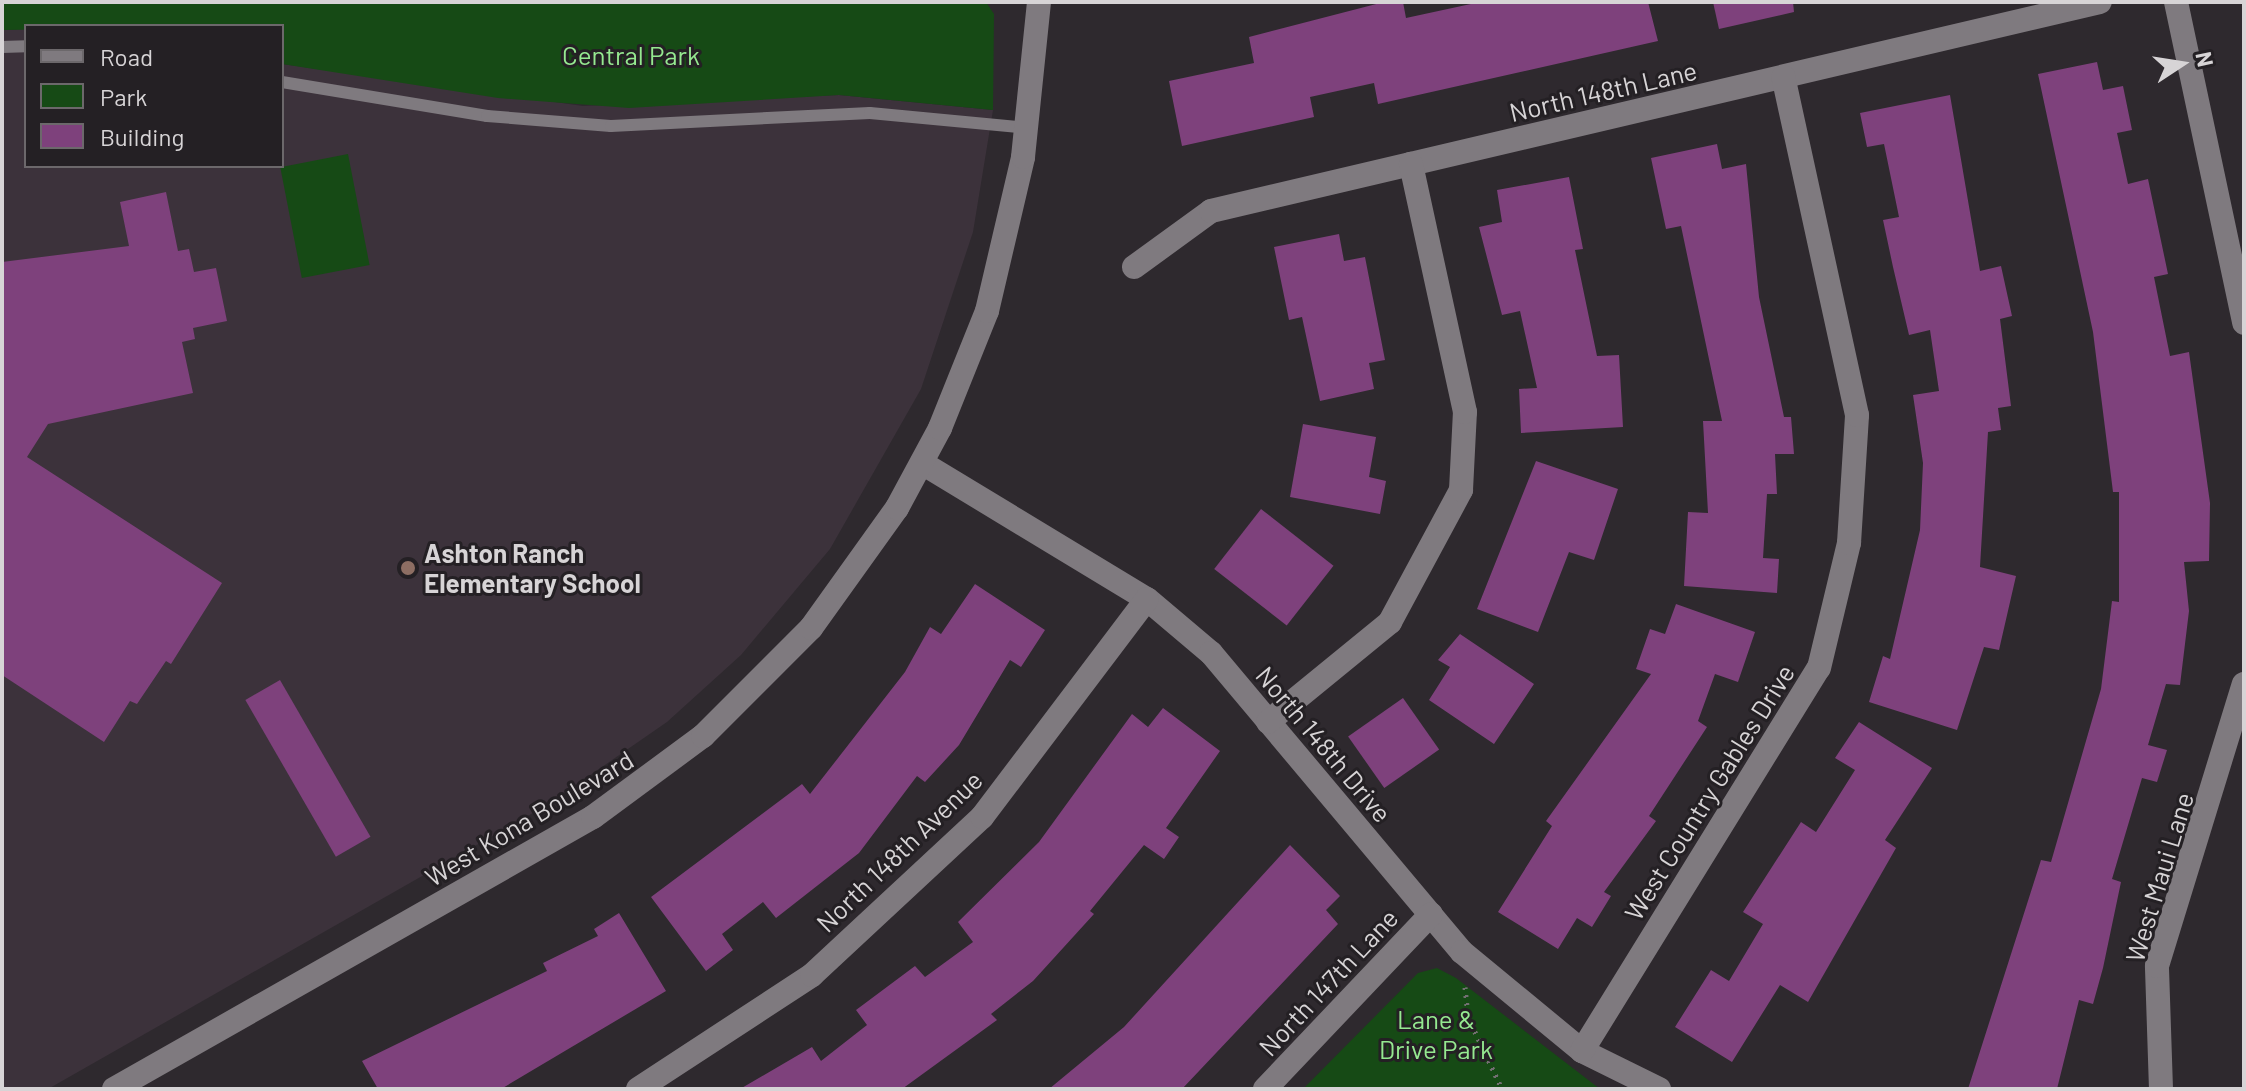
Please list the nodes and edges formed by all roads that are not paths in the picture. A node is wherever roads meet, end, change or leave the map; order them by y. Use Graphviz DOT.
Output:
graph roads {
  1 [pos="1039,2"];
  2 [pos="2100,2"];
  3 [pos="2176,2"];
  4 [pos="24,46"];
  5 [pos="2,47"];
  6 [pos="1783,77"];
  7 [pos="284,82"];
  8 [pos="1028,128"];
  9 [pos="1411,164"];
  10 [pos="1134,267"];
  11 [pos="2244,323"];
  12 [pos="922,463"];
  13 [pos="1147,599"];
  14 [pos="2244,684"];
  15 [pos="1268,722"];
  16 [pos="1431,914"];
  17 [pos="1582,1051"];
  18 [pos="114,1089"];
  19 [pos="638,1089"];
  20 [pos="1265,1089"];
  21 [pos="1659,1089"];
  22 [pos="2161,1089"];
  1 -- 8 [label="street, West Kona Boulevard"];
  2 -- 6 [label="street, North 148th Lane"];
  3 -- 11 [label="street"];
  4 -- 5 [label="lane"];
  6 -- 9 [label="street, North 148th Lane"];
  6 -- 17 [label="street, West Country Gables Drive"];
  7 -- 8 [label="lane"];
  8 -- 12 [label="street, West Kona Boulevard"];
  9 -- 10 [label="street, North 148th Lane"];
  9 -- 15 [label="street"];
  12 -- 13 [label="street, North 148th Drive"];
  12 -- 18 [label="street, West Kona Boulevard"];
  13 -- 15 [label="street, North 148th Drive"];
  13 -- 19 [label="street, North 148th Avenue"];
  14 -- 22 [label="street, West Maui Lane"];
  15 -- 16 [label="street, North 148th Drive"];
  16 -- 17 [label="street, North 148th Drive"];
  16 -- 20 [label="street, North 147th Lane"];
  17 -- 21 [label="street, North 148th Drive"];
}
